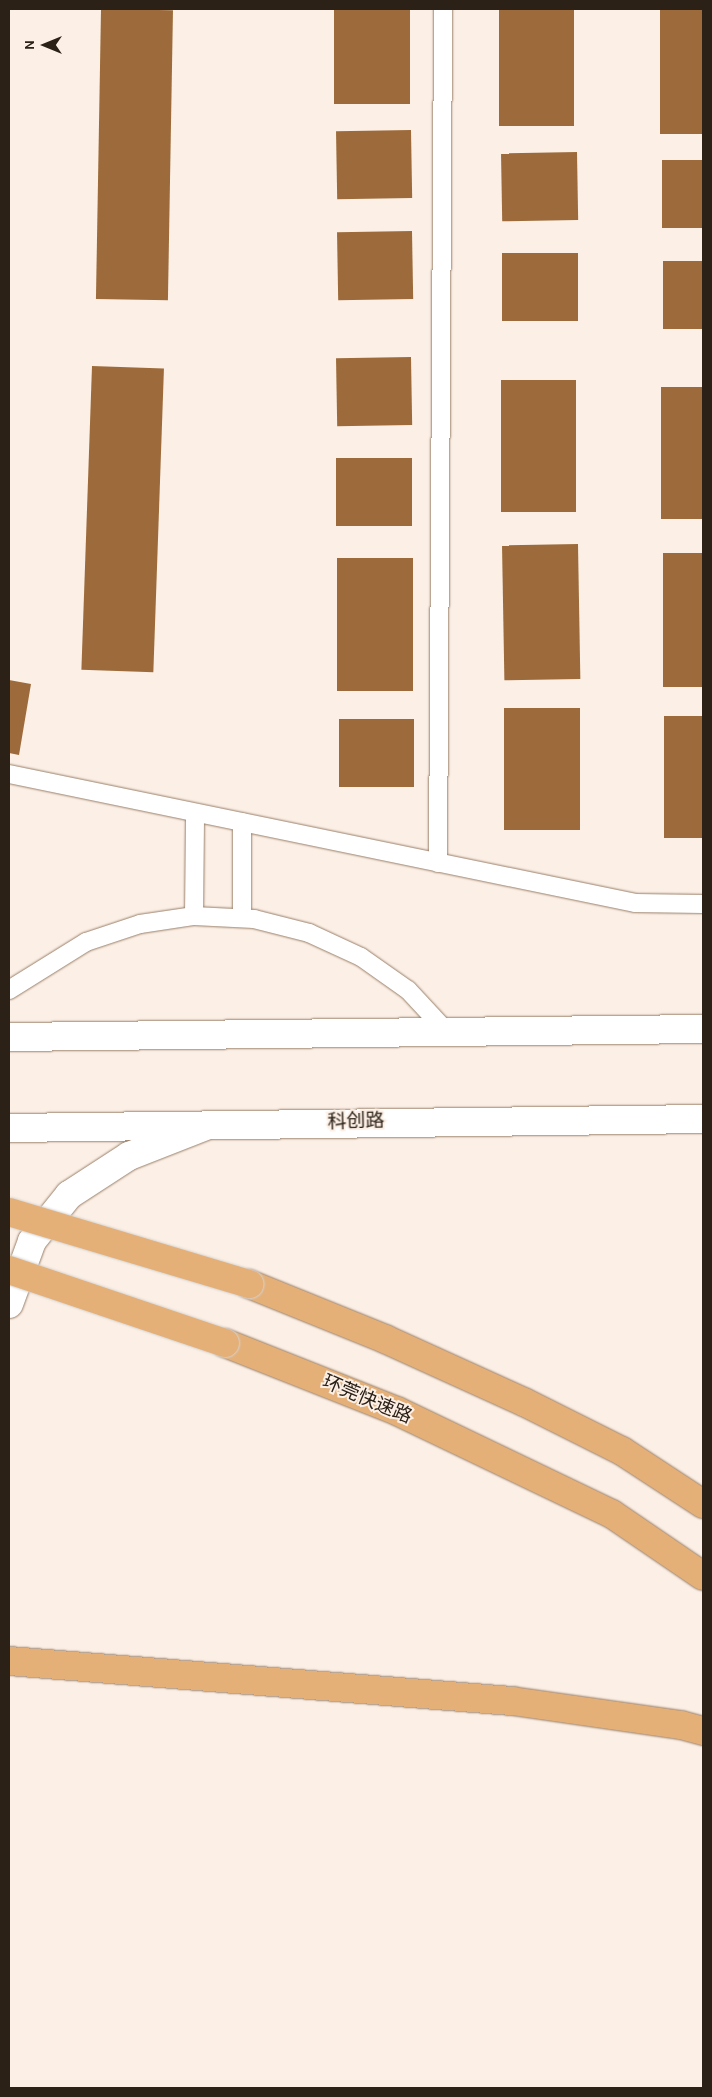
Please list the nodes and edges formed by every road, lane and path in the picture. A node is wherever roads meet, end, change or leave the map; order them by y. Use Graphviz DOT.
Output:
graph roads {
  1 [pos="443,9"];
  2 [pos="9,774"];
  3 [pos="195,812"];
  4 [pos="242,822"];
  5 [pos="438,862"];
  6 [pos="703,904"];
  7 [pos="194,916"];
  8 [pos="242,918"];
  9 [pos="9,990"];
  10 [pos="703,1029"];
  11 [pos="447,1032"];
  12 [pos="9,1037"];
  13 [pos="703,1119"];
  14 [pos="211,1125"];
  15 [pos="9,1128"];
  16 [pos="9,1212"];
  17 [pos="9,1270"];
  18 [pos="9,1304"];
  19 [pos="703,1504"];
  20 [pos="703,1576"];
  21 [pos="9,1661"];
  22 [pos="703,1731"];
  1 -- 5 [label="lane"];
  2 -- 3 [label="lane"];
  3 -- 4 [label="lane"];
  3 -- 7 [label="lane"];
  4 -- 5 [label="lane"];
  4 -- 8 [label="lane"];
  5 -- 6 [label="lane"];
  7 -- 8 [label="lane"];
  7 -- 9 [label="lane"];
  8 -- 11 [label="lane"];
  10 -- 11 [label="main road"];
  11 -- 12 [label="main road"];
  13 -- 14 [label="main road, 科创路"];
  14 -- 15 [label="main road, 科创路"];
  14 -- 18 [label="main road"];
  16 -- 19 [label="highway, bridge"];
  17 -- 20 [label="highway, 环莞快速路, bridge"];
  21 -- 22 [label="highway"];
}
